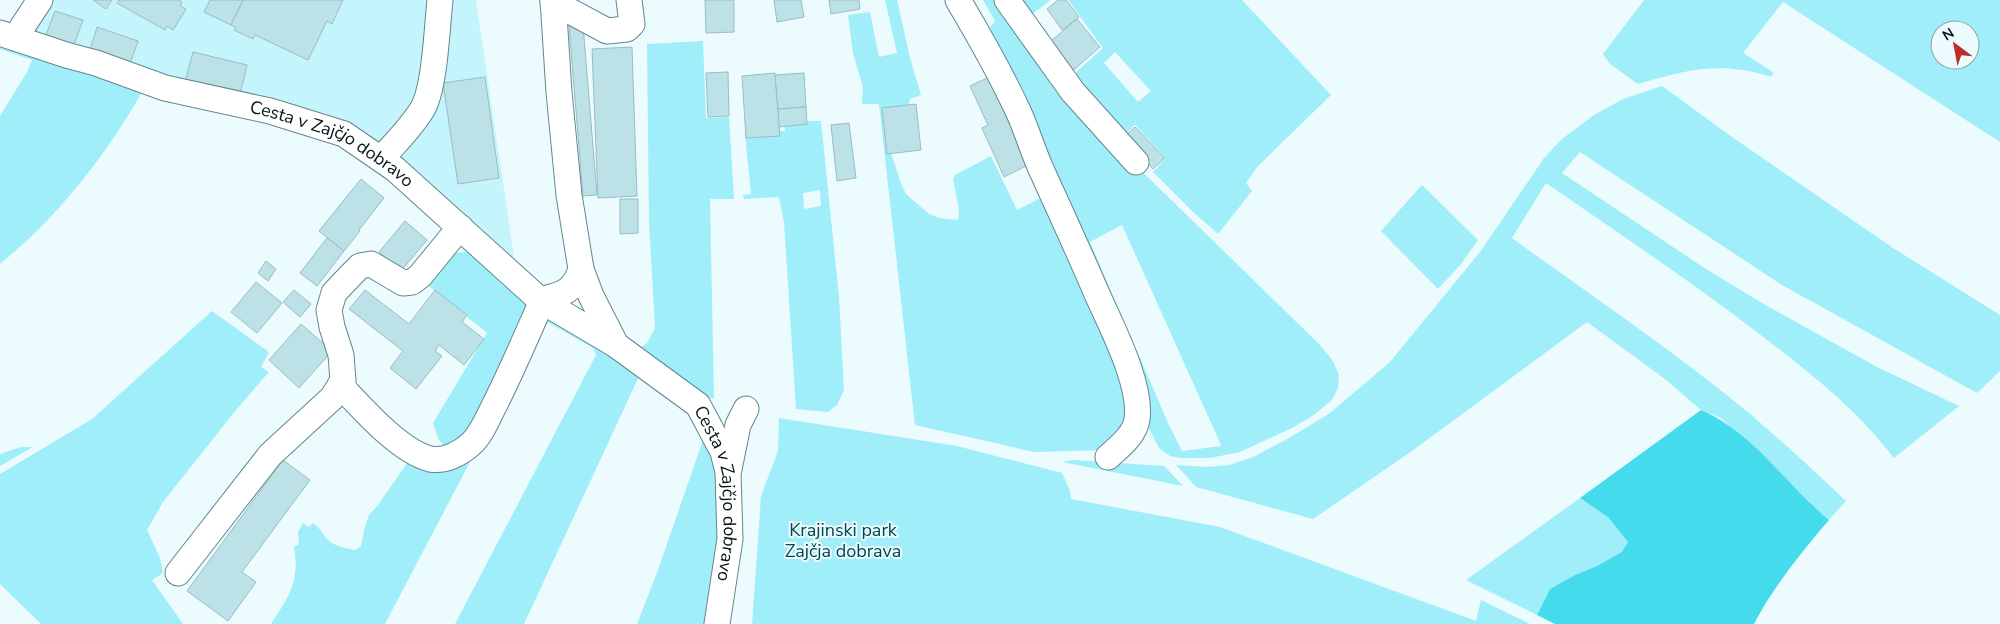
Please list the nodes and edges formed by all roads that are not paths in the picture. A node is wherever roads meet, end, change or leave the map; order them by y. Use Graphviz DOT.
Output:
graph roads {
  1 [pos="40,0"];
  2 [pos="440,0"];
  3 [pos="629,0"];
  4 [pos="958,0"];
  5 [pos="1007,0"];
  6 [pos="553,1"];
  7 [pos="7,36"];
  8 [pos="381,159"];
  9 [pos="1136,162"];
  10 [pos="460,227"];
  11 [pos="581,270"];
  12 [pos="541,301"];
  13 [pos="616,345"];
  14 [pos="340,385"];
  15 [pos="746,409"];
  16 [pos="1108,457"];
  17 [pos="728,472"];
  18 [pos="178,573"];
  19 [pos="718,624"];
  1 -- 7 [label="street"];
  2 -- 8 [label="street"];
  3 -- 6 [label="street"];
  4 -- 16 [label="street"];
  5 -- 9 [label="street"];
  6 -- 11 [label="street, Cesta v Zajčjo dobravo"];
  7 -- 8 [label="street, Cesta v Zajčjo dobravo"];
  8 -- 10 [label="street, Cesta v Zajčjo dobravo"];
  10 -- 12 [label="street, Cesta v Zajčjo dobravo"];
  10 -- 14 [label="street"];
  11 -- 12 [label="street"];
  11 -- 13 [label="street, Cesta v Zajčjo dobravo"];
  12 -- 13 [label="street, Cesta v Zajčjo dobravo"];
  12 -- 14 [label="street"];
  13 -- 17 [label="street, Cesta v Zajčjo dobravo"];
  14 -- 18 [label="street"];
  15 -- 17 [label="street"];
  17 -- 19 [label="street, Cesta v Zajčjo dobravo"];
}
